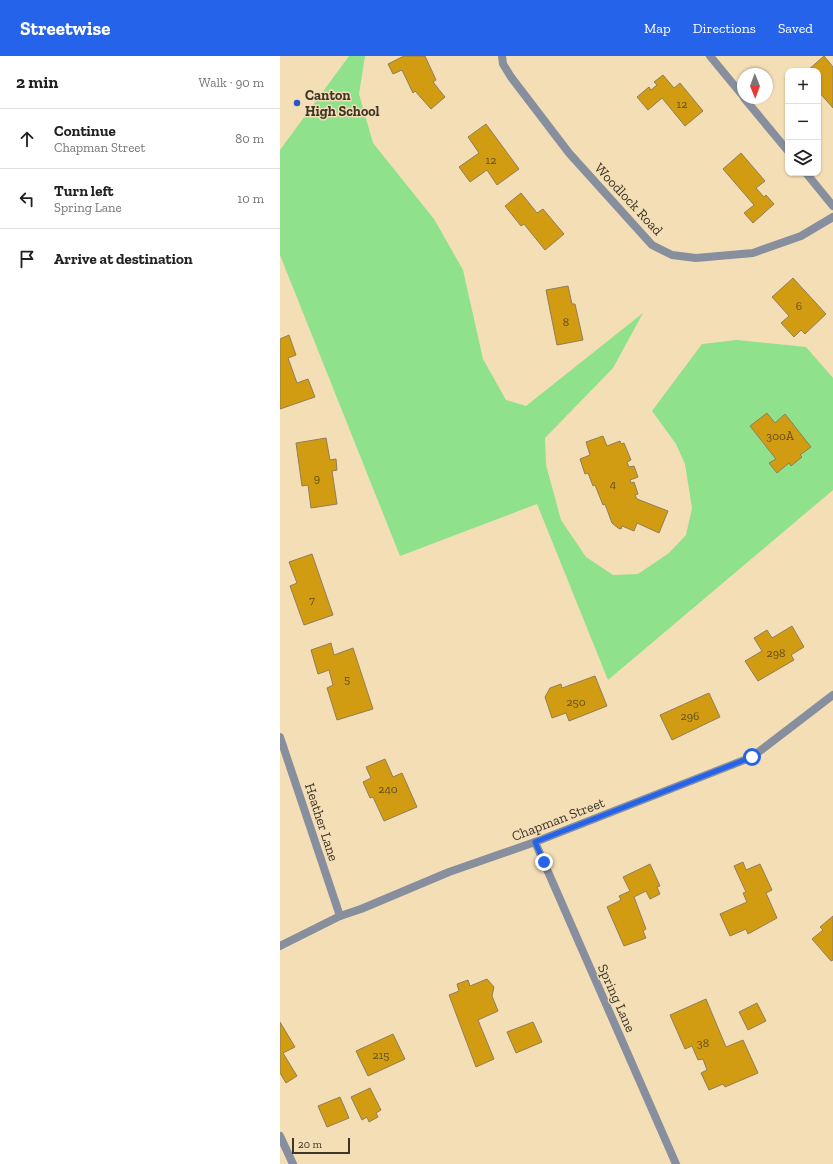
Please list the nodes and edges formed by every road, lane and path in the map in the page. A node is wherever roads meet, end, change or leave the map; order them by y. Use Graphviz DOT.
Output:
graph roads {
  1 [pos="502,56"];
  2 [pos="710,56"];
  3 [pos="737,89"];
  4 [pos="750,104"];
  5 [pos="785,147"];
  6 [pos="808,176"];
  7 [pos="833,206"];
  8 [pos="833,217"];
  9 [pos="833,695"];
  10 [pos="280,737"];
  11 [pos="535,842"];
  12 [pos="340,916"];
  13 [pos="280,946"];
  14 [pos="280,1136"];
  15 [pos="293,1164"];
  16 [pos="676,1164"];
  1 -- 8 [label="street, Woodlock Road"];
  2 -- 3 [label="street"];
  4 -- 5 [label="street"];
  6 -- 7 [label="street"];
  9 -- 11 [label="street, Chapman Street"];
  10 -- 12 [label="street, Heather Lane"];
  11 -- 12 [label="street, Chapman Street"];
  11 -- 16 [label="street, Spring Lane"];
  12 -- 13 [label="street, Chapman Street"];
  14 -- 15 [label="street"];
}
